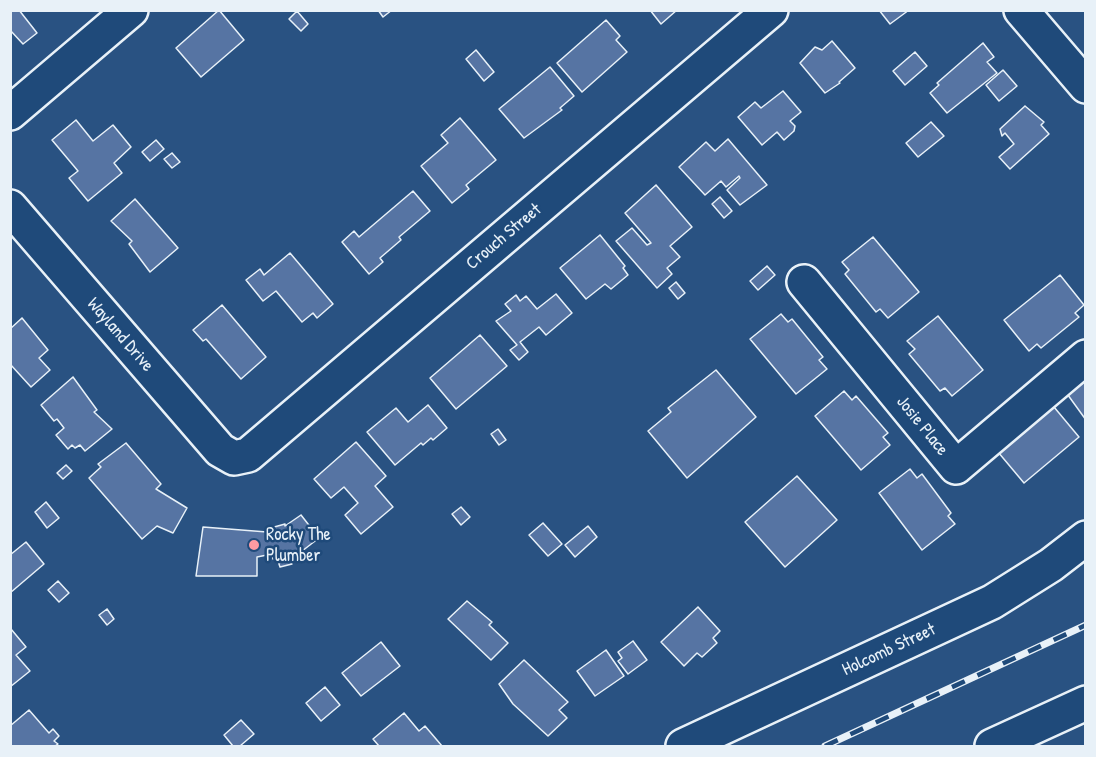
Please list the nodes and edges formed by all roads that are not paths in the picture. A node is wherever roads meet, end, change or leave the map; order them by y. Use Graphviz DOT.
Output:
graph roads {
  1 [pos="131,10"];
  2 [pos="771,10"];
  3 [pos="1021,10"];
  4 [pos="1086,86"];
  5 [pos="10,113"];
  6 [pos="10,207"];
  7 [pos="804,282"];
  8 [pos="1086,357"];
  9 [pos="234,458"];
  10 [pos="1086,538"];
  11 [pos="1086,704"];
  12 [pos="683,747"];
  13 [pos="993,747"];
  1 -- 5 [label="street"];
  2 -- 9 [label="street, Crouch Street"];
  3 -- 4 [label="street"];
  6 -- 9 [label="street, Wayland Drive"];
  7 -- 8 [label="street, Josie Place"];
  10 -- 12 [label="street, Holcomb Street"];
  11 -- 13 [label="street"];
}
